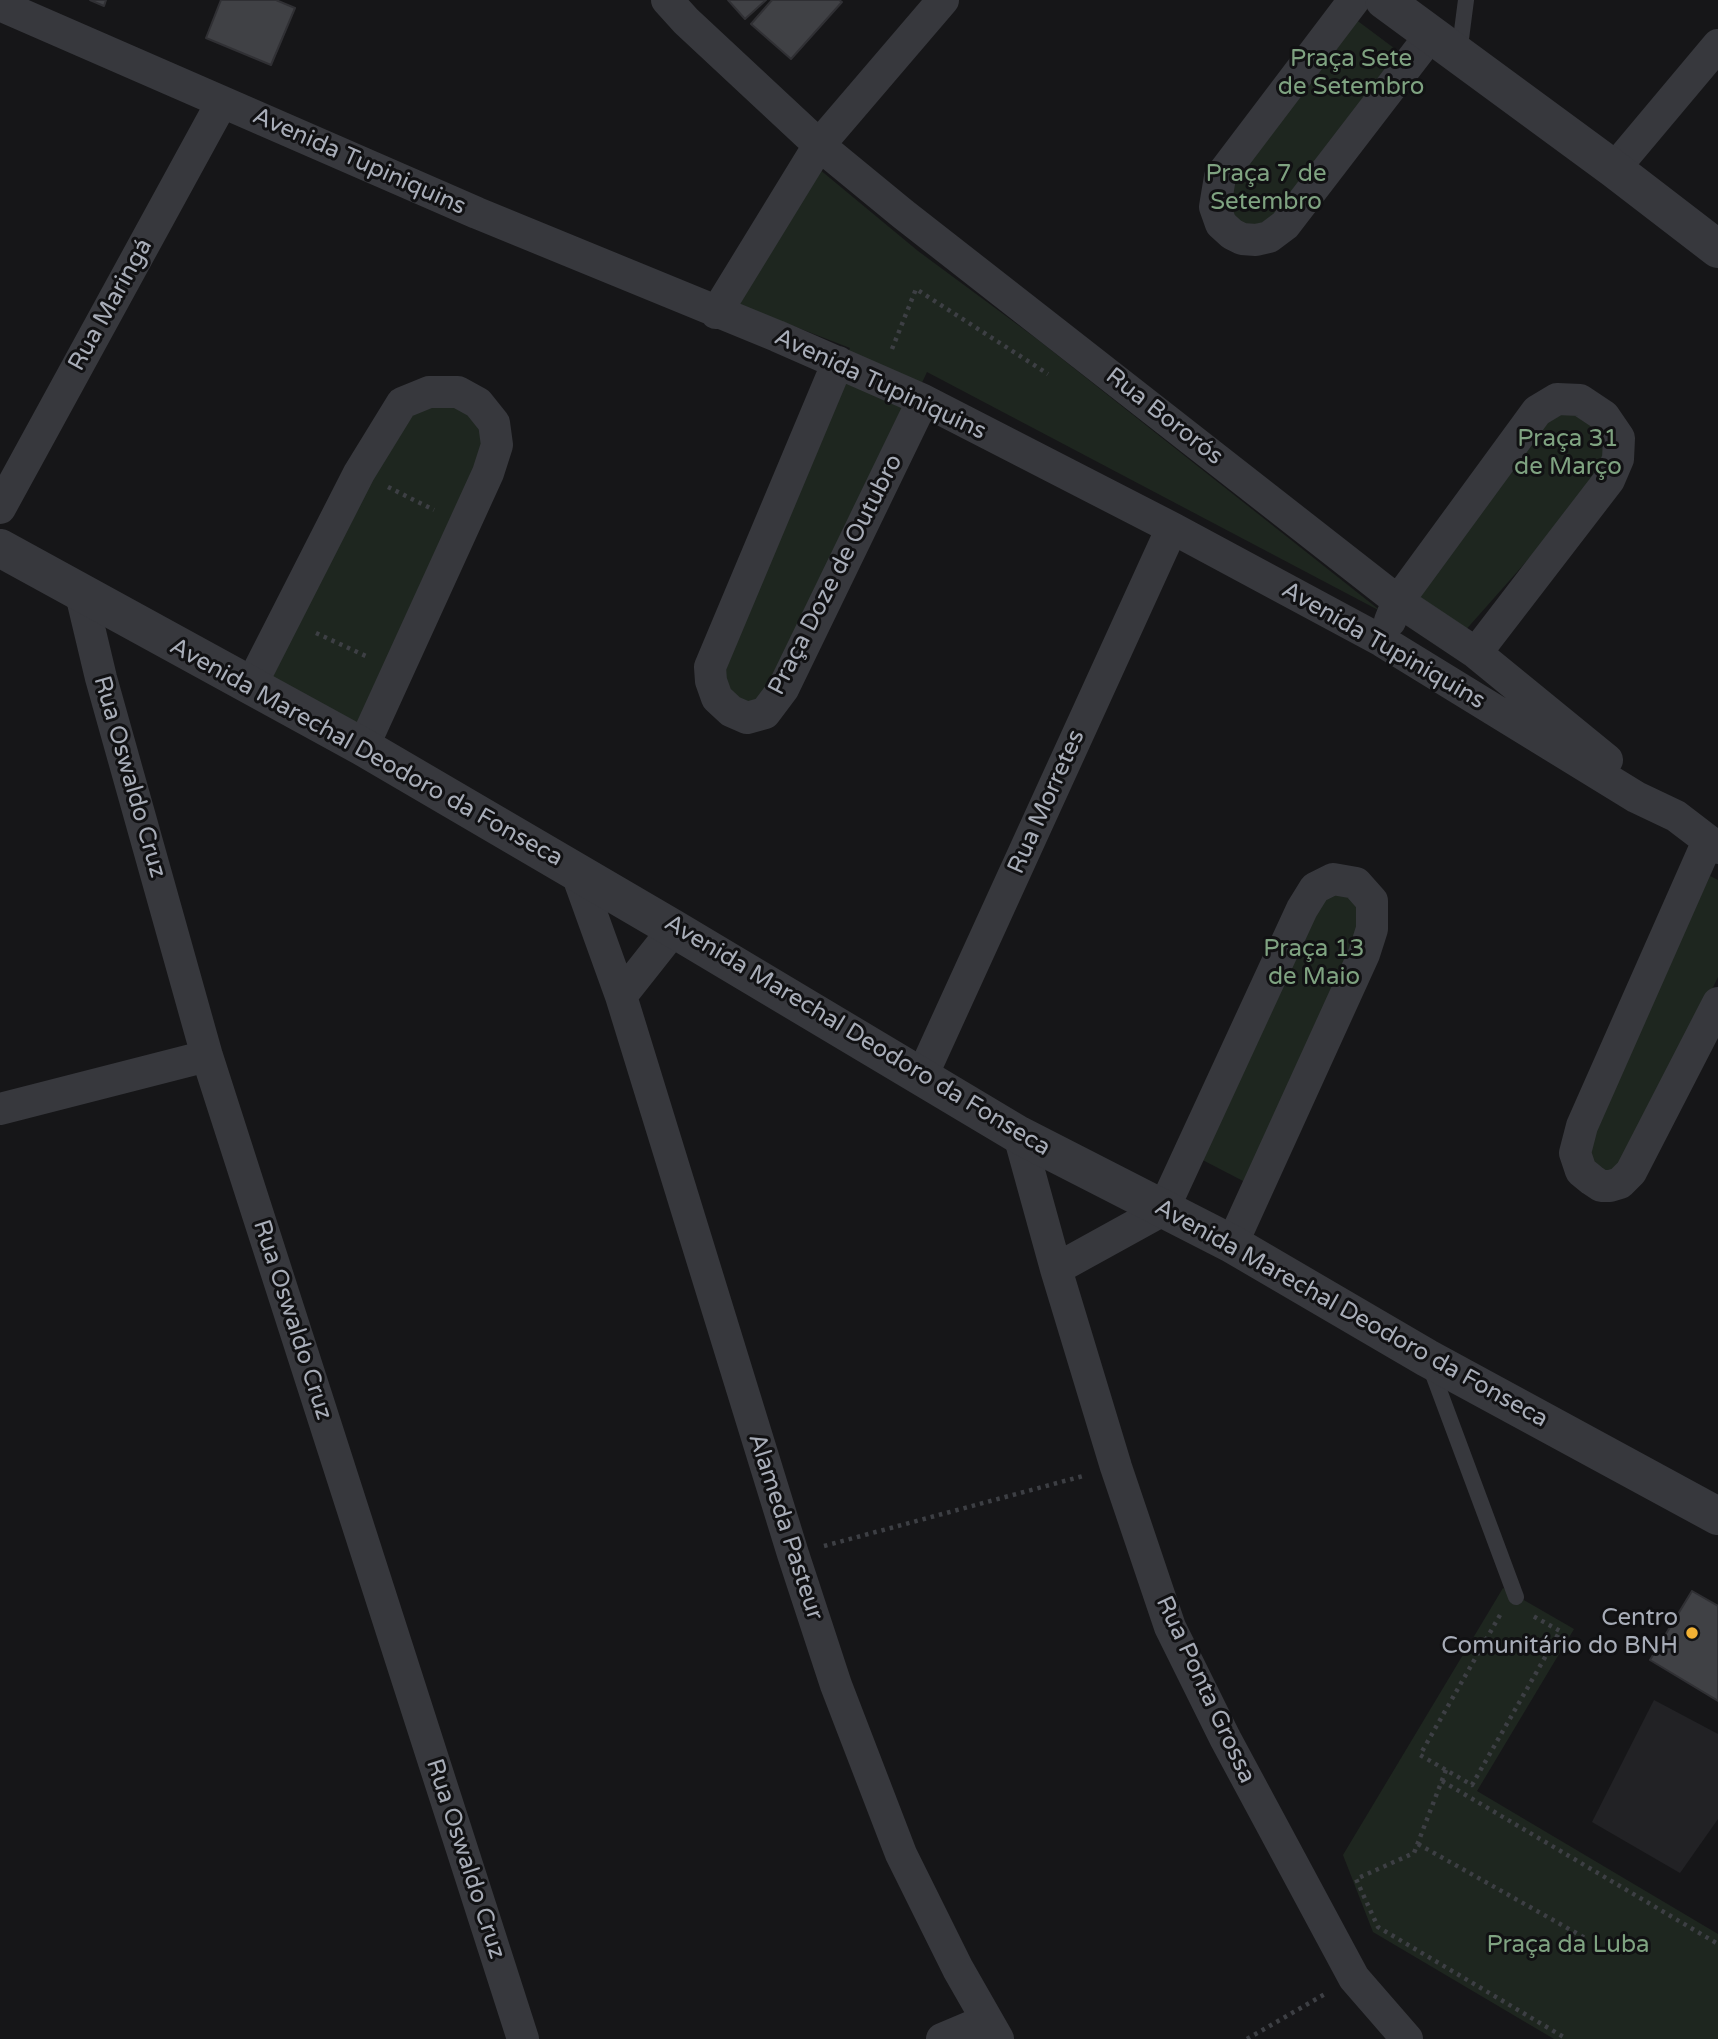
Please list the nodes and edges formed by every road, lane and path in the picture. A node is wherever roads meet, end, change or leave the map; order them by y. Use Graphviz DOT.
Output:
graph roads {
  1 [pos="667,0"];
  2 [pos="943,0"];
  3 [pos="1354,0"];
  4 [pos="1384,0"];
  5 [pos="1466,0"];
  6 [pos="0,5"];
  7 [pos="1718,45"];
  8 [pos="1445,46"];
  9 [pos="222,102"];
  10 [pos="820,145"];
  11 [pos="1614,169"];
  12 [pos="1718,249"];
  13 [pos="716,313"];
  14 [pos="838,362"];
  15 [pos="923,400"];
  16 [pos="359,473"];
  17 [pos="0,508"];
  18 [pos="464,525"];
  19 [pos="1172,527"];
  20 [pos="0,548"];
  21 [pos="81,594"];
  22 [pos="1398,601"];
  23 [pos="283,618"];
  24 [pos="1382,641"];
  25 [pos="1476,653"];
  26 [pos="399,672"];
  27 [pos="251,685"];
  28 [pos="363,747"];
  29 [pos="1676,816"];
  30 [pos="1713,844"];
  31 [pos="576,871"];
  32 [pos="674,929"];
  33 [pos="621,996"];
  34 [pos="1718,1003"];
  35 [pos="207,1056"];
  36 [pos="922,1076"];
  37 [pos="0,1109"];
  38 [pos="1019,1135"];
  39 [pos="1163,1210"];
  40 [pos="1232,1244"];
  41 [pos="1056,1269"];
  42 [pos="1427,1357"];
  43 [pos="1116,1467"];
  44 [pos="1718,1517"];
  45 [pos="793,1554"];
  46 [pos="1516,1597"];
  47 [pos="1501,1613"];
  48 [pos="1529,1613"];
  49 [pos="1446,1770"];
  50 [pos="1442,1781"];
  51 [pos="1418,1844"];
  52 [pos="1585,1938"];
  53 [pos="1718,1944"];
  54 [pos="1354,1978"];
  55 [pos="992,2029"];
  56 [pos="523,2039"];
  57 [pos="942,2039"];
  58 [pos="1247,2039"];
  59 [pos="1407,2039"];
  60 [pos="1567,2039"];
  1 -- 10 [label="street, Rua Bororós"];
  2 -- 10 [label="street"];
  3 -- 8 [label="street"];
  4 -- 8 [label="street"];
  5 -- 8 [label="lane"];
  6 -- 9 [label="street, Avenida Tupiniquins"];
  7 -- 11 [label="street"];
  8 -- 11 [label="street"];
  9 -- 13 [label="street, Avenida Tupiniquins"];
  9 -- 17 [label="street, Rua Maringá"];
  10 -- 13 [label="street"];
  10 -- 22 [label="street, Rua Bororós"];
  11 -- 12 [label="street"];
  13 -- 14 [label="street, Avenida Tupiniquins"];
  14 -- 15 [label="street, Avenida Tupiniquins"];
  14 -- 15 [label="street, Praça Doze de Outubro"];
  15 -- 19 [label="street, Avenida Tupiniquins"];
  16 -- 18 [label="path"];
  16 -- 18 [label="street"];
  16 -- 23 [label="street"];
  18 -- 26 [label="street"];
  19 -- 24 [label="street, Avenida Tupiniquins"];
  19 -- 36 [label="street, Rua Morretes"];
  20 -- 21 [label="street, Avenida Marechal Deodoro da Fonseca"];
  21 -- 27 [label="street, Avenida Marechal Deodoro da Fonseca"];
  21 -- 35 [label="street, Rua Oswaldo Cruz"];
  22 -- 24 [label="street"];
  22 -- 25 [label="street, Rua Bororós"];
  22 -- 25 [label="street"];
  23 -- 26 [label="path"];
  23 -- 27 [label="street"];
  24 -- 29 [label="street, Avenida Tupiniquins"];
  25 -- 29 [label="street, Rua Bororós"];
  26 -- 28 [label="street"];
  27 -- 28 [label="street, Avenida Marechal Deodoro da Fonseca"];
  28 -- 31 [label="street, Avenida Marechal Deodoro da Fonseca"];
  29 -- 30 [label="street, Avenida Tupiniquins"];
  30 -- 34 [label="street"];
  31 -- 32 [label="street, Avenida Marechal Deodoro da Fonseca"];
  31 -- 33 [label="street, Alameda Pasteur"];
  32 -- 33 [label="street"];
  32 -- 36 [label="street, Avenida Marechal Deodoro da Fonseca"];
  33 -- 45 [label="street, Alameda Pasteur"];
  35 -- 37 [label="street"];
  35 -- 56 [label="street, Rua Oswaldo Cruz"];
  36 -- 38 [label="street, Avenida Marechal Deodoro da Fonseca"];
  38 -- 39 [label="street, Avenida Marechal Deodoro da Fonseca"];
  38 -- 41 [label="street, Rua Ponta Grossa"];
  39 -- 40 [label="street, Avenida Marechal Deodoro da Fonseca"];
  39 -- 40 [label="street"];
  39 -- 41 [label="street"];
  40 -- 42 [label="street, Avenida Marechal Deodoro da Fonseca"];
  41 -- 43 [label="street, Rua Ponta Grossa"];
  42 -- 44 [label="street, Avenida Marechal Deodoro da Fonseca"];
  42 -- 46 [label="lane"];
  43 -- 45 [label="path"];
  43 -- 54 [label="street, Rua Ponta Grossa"];
  45 -- 55 [label="street, Alameda Pasteur"];
  47 -- 49 [label="path"];
  48 -- 49 [label="path"];
  49 -- 50 [label="path"];
  50 -- 51 [label="path"];
  50 -- 53 [label="path"];
  51 -- 52 [label="path"];
  51 -- 60 [label="path"];
  54 -- 58 [label="path"];
  54 -- 59 [label="street, Rua Ponta Grossa"];
  55 -- 57 [label="street"];
}
